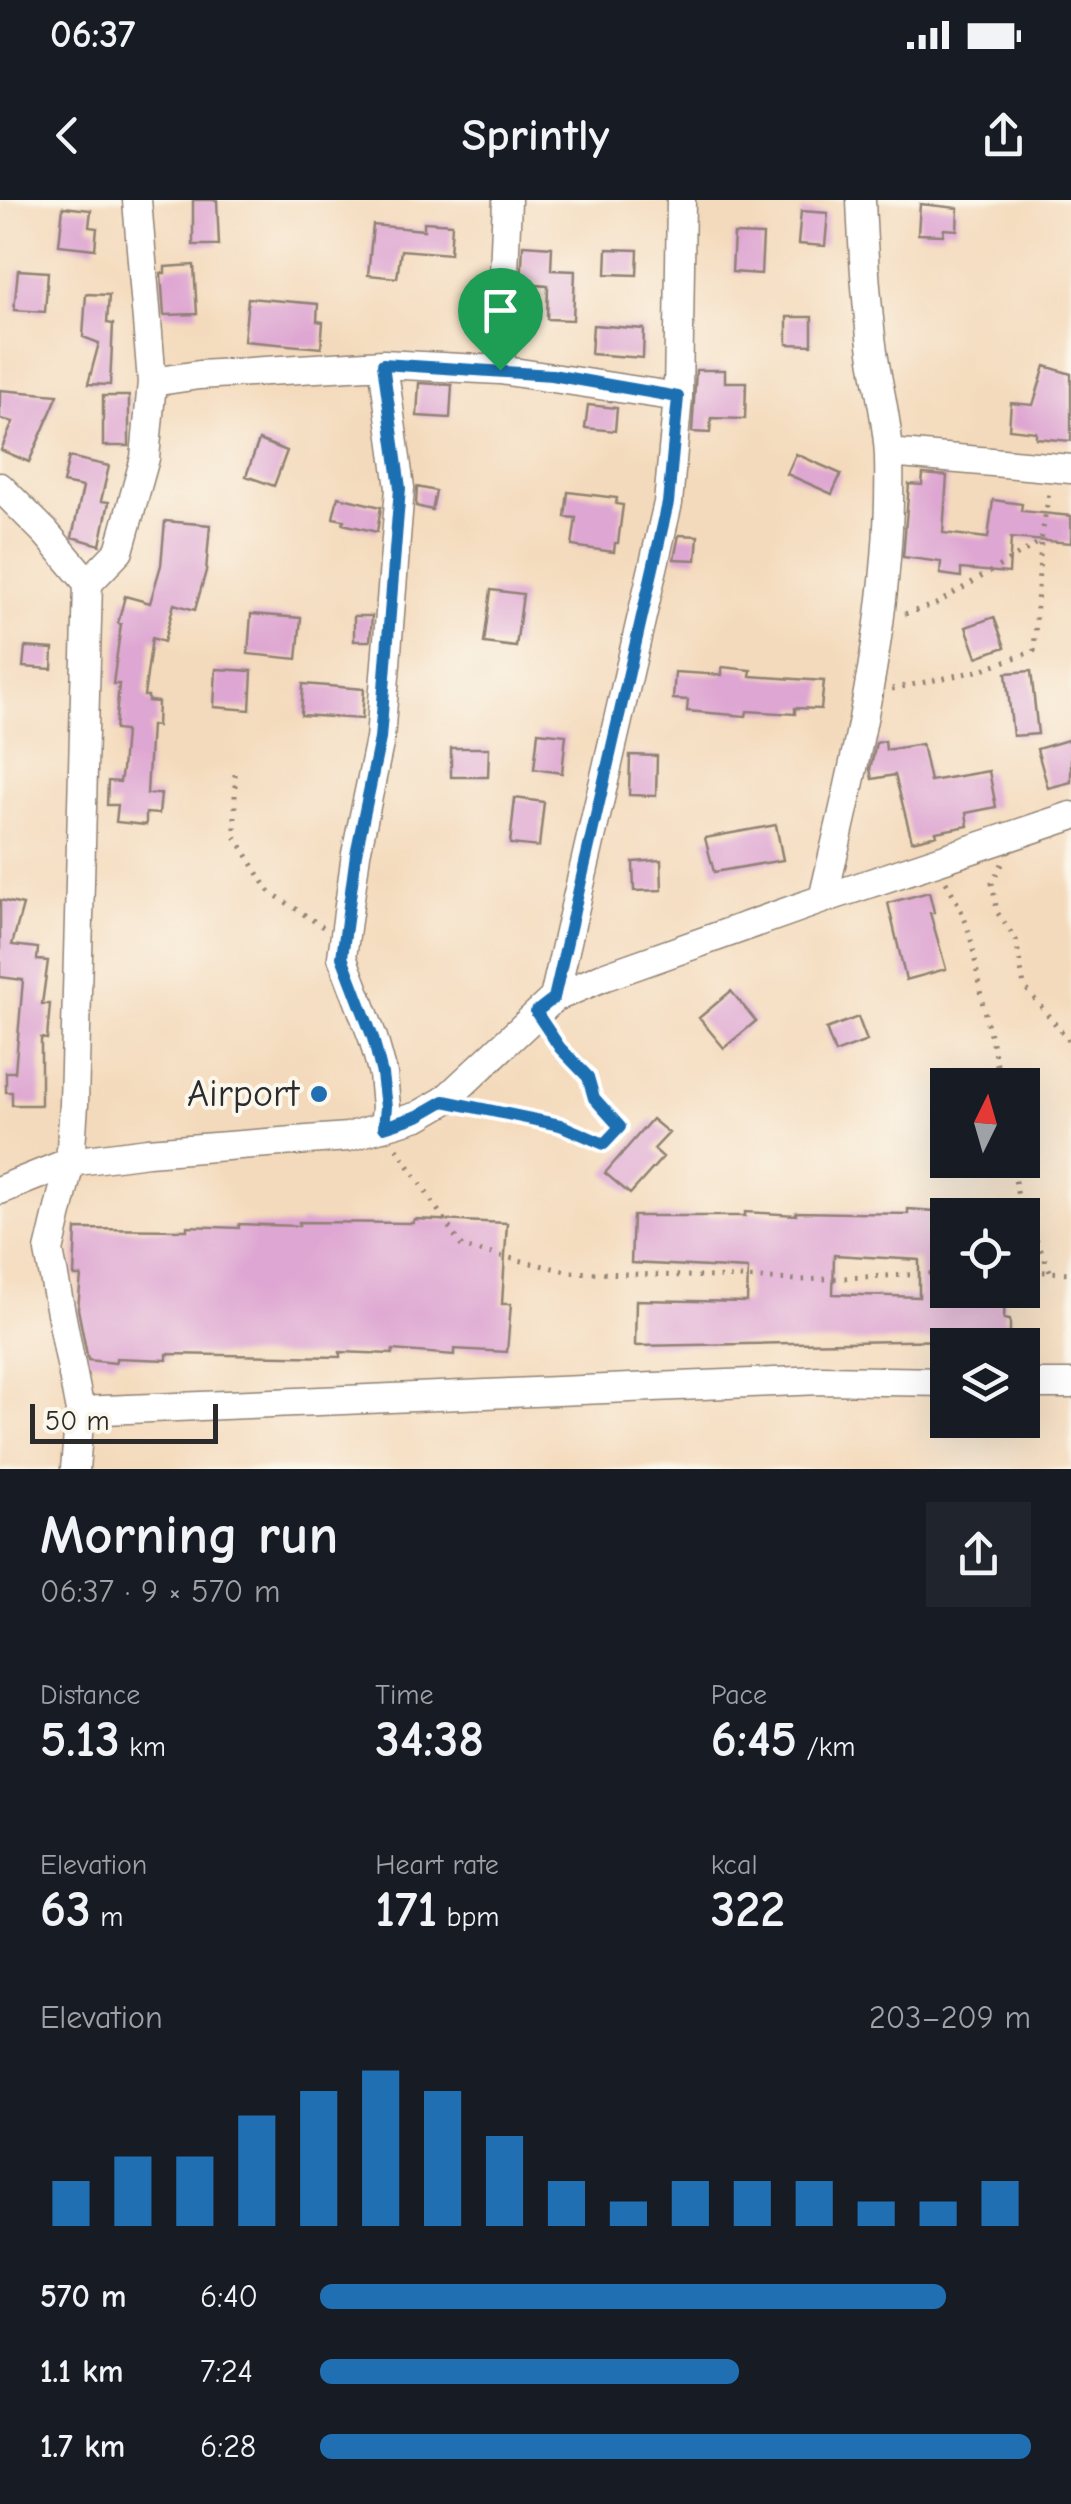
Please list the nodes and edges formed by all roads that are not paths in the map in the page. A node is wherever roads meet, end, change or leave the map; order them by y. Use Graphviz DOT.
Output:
graph roads {
  1 [pos="137,200"];
  2 [pos="508,200"];
  3 [pos="681,200"];
  4 [pos="862,200"];
  5 [pos="383,364"];
  6 [pos="500,370"];
  7 [pos="152,382"];
  8 [pos="678,397"];
  9 [pos="889,453"];
  10 [pos="1062,468"];
  11 [pos="0,487"];
  12 [pos="88,583"];
  13 [pos="1071,816"];
  14 [pos="823,899"];
  15 [pos="545,1005"];
  16 [pos="384,1127"];
  17 [pos="70,1162"];
  18 [pos="0,1190"];
  19 [pos="930,1382"];
  20 [pos="1040,1384"];
  21 [pos="1071,1384"];
  22 [pos="80,1410"];
  23 [pos="74,1469"];
  1 -- 7 [label="street"];
  2 -- 6 [label="street"];
  3 -- 8 [label="street"];
  4 -- 9 [label="street"];
  5 -- 6 [label="street"];
  5 -- 7 [label="street"];
  5 -- 16 [label="street"];
  6 -- 8 [label="street"];
  7 -- 12 [label="street"];
  8 -- 15 [label="street"];
  9 -- 10 [label="street"];
  9 -- 14 [label="street"];
  11 -- 12 [label="street"];
  12 -- 17 [label="street"];
  13 -- 14 [label="street"];
  14 -- 15 [label="street"];
  15 -- 16 [label="street"];
  16 -- 17 [label="street"];
  17 -- 18 [label="street"];
  17 -- 22 [label="street"];
  19 -- 22 [label="street"];
  20 -- 21 [label="street"];
  22 -- 23 [label="street"];
}
